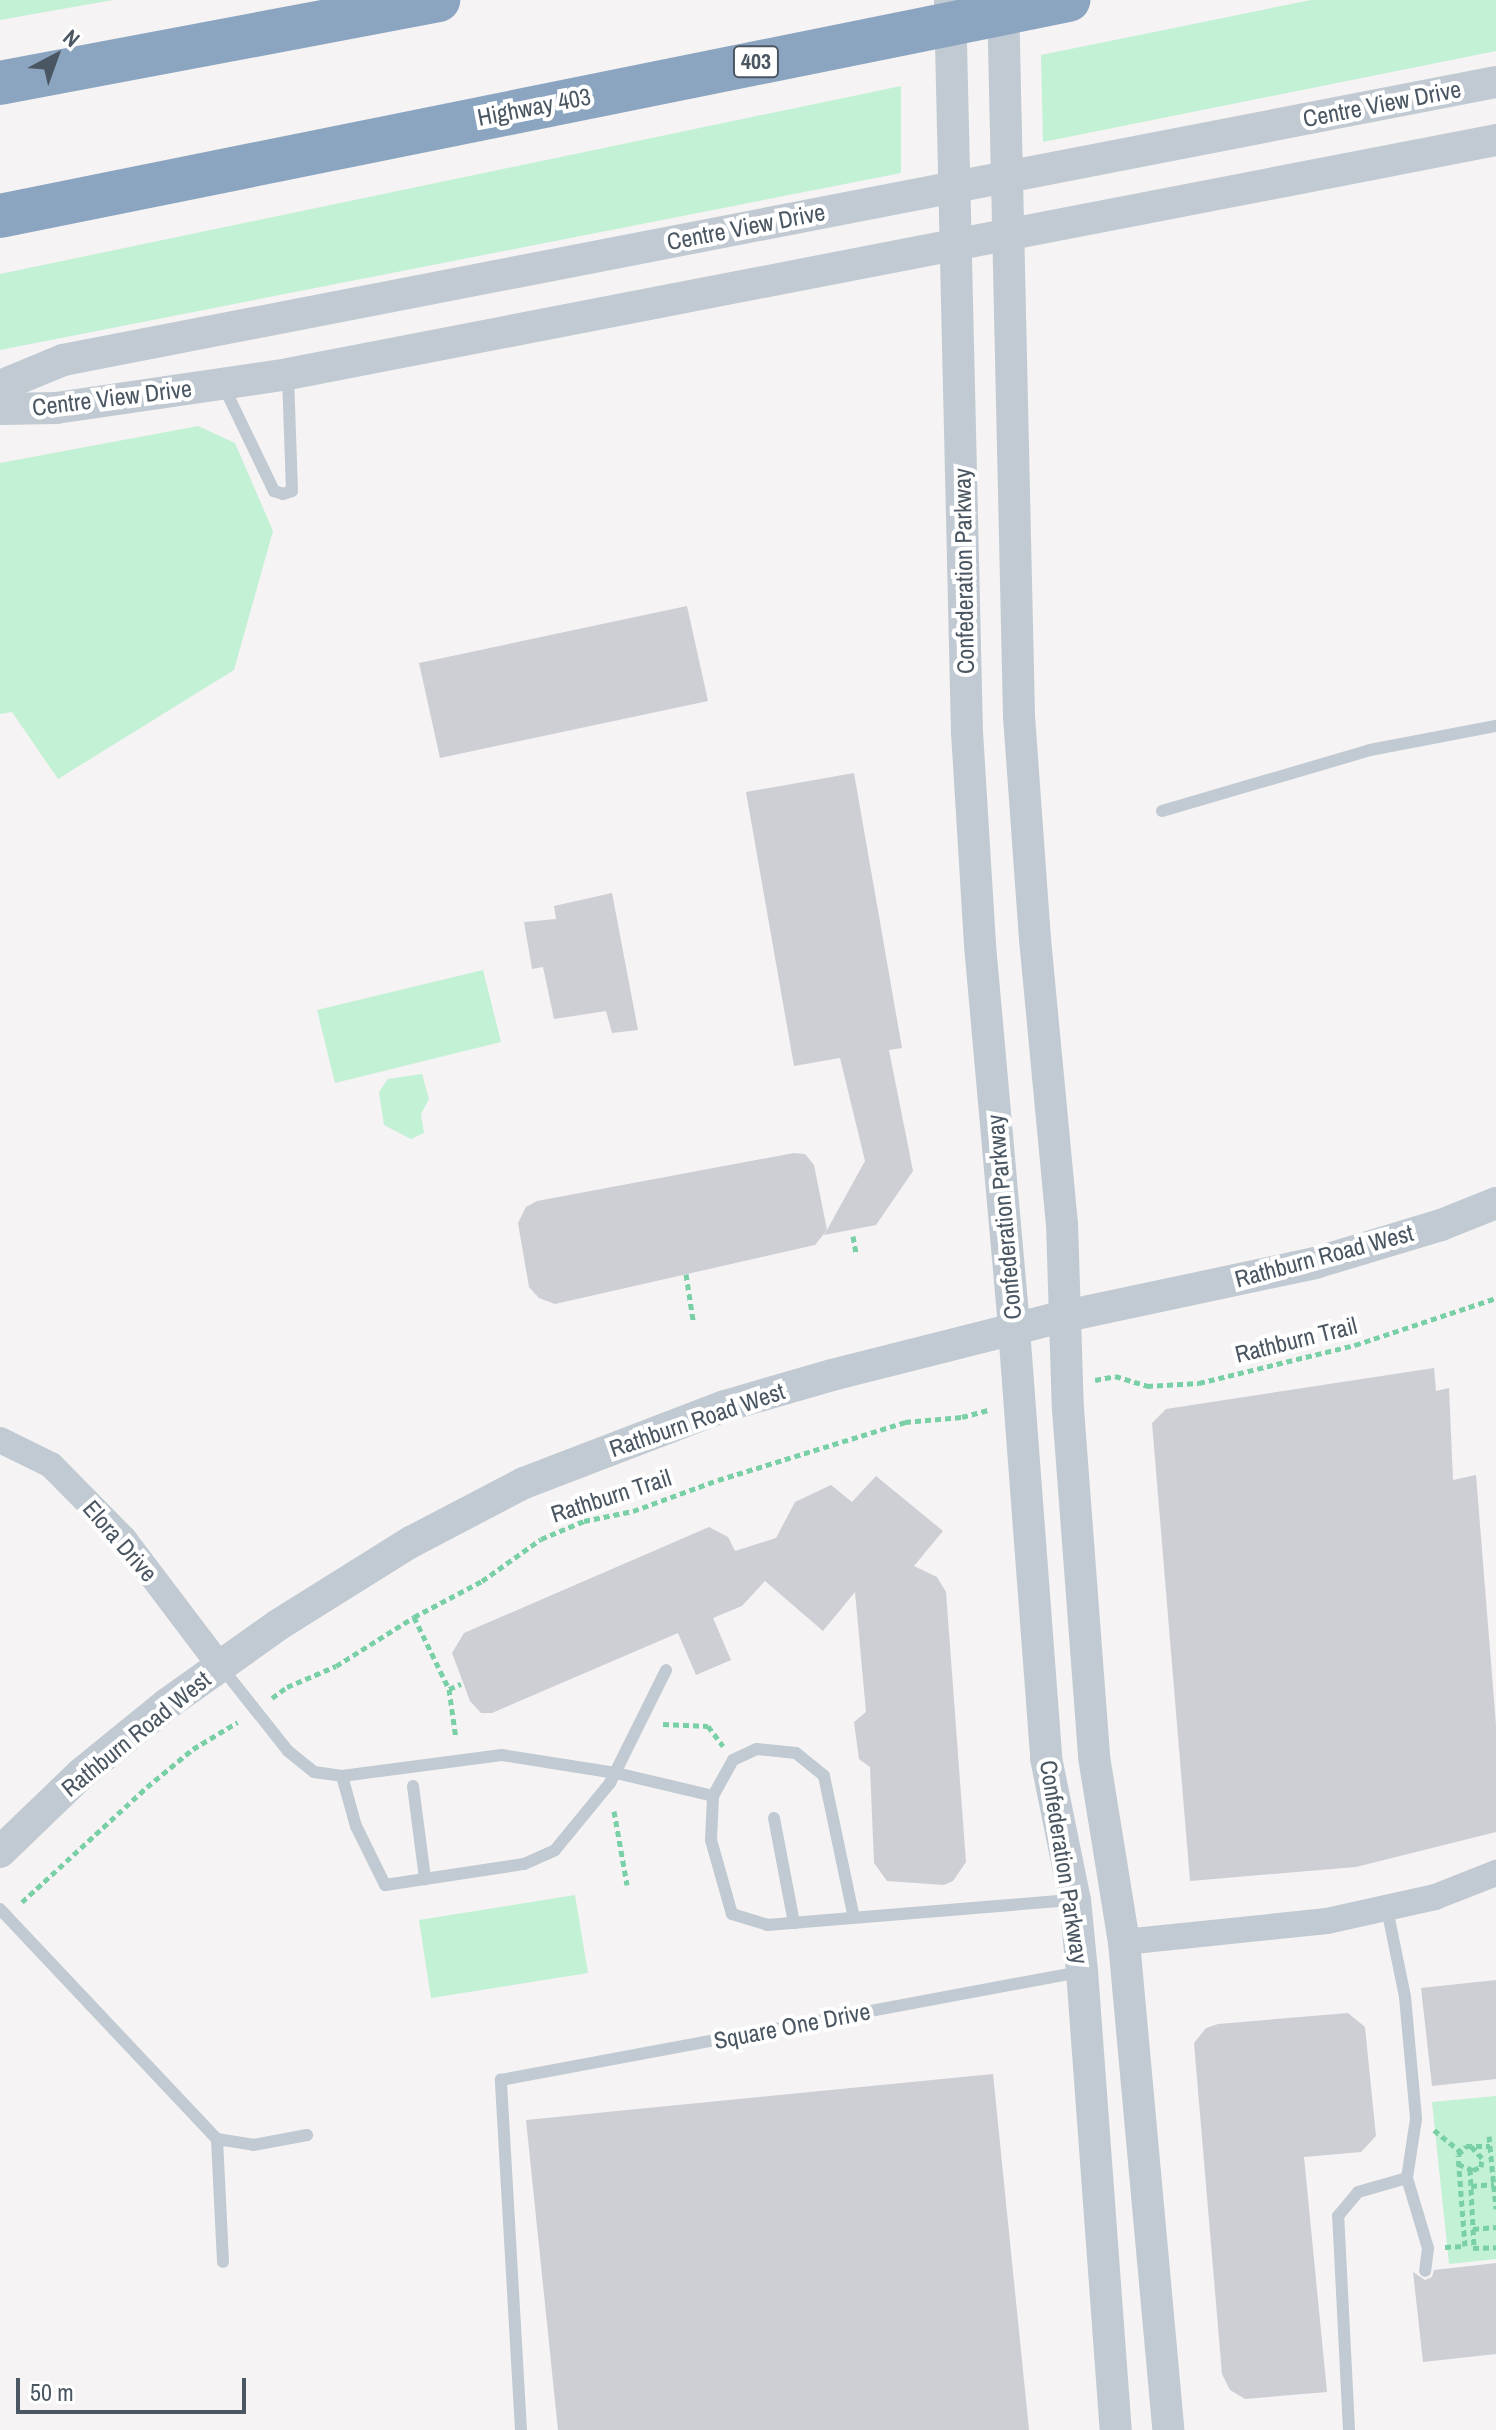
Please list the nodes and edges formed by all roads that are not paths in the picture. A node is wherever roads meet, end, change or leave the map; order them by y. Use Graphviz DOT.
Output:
graph roads {
  1 [pos="438,0"];
  2 [pos="950,0"];
  3 [pos="1003,0"];
  4 [pos="1068,0"];
  5 [pos="1496,82"];
  6 [pos="0,83"];
  7 [pos="1496,140"];
  8 [pos="0,216"];
  9 [pos="288,374"];
  10 [pos="222,384"];
  11 [pos="0,386"];
  12 [pos="0,409"];
  13 [pos="1496,726"];
  14 [pos="1162,811"];
  15 [pos="1496,1203"];
  16 [pos="1066,1316"];
  17 [pos="1014,1329"];
  18 [pos="0,1440"];
  19 [pos="220,1666"];
  20 [pos="666,1670"];
  21 [pos="342,1776"];
  22 [pos="613,1778"];
  23 [pos="413,1786"];
  24 [pos="713,1796"];
  25 [pos="774,1818"];
  26 [pos="0,1852"];
  27 [pos="1496,1873"];
  28 [pos="425,1879"];
  29 [pos="1075,1900"];
  30 [pos="0,1909"];
  31 [pos="1387,1909"];
  32 [pos="854,1918"];
  33 [pos="794,1923"];
  34 [pos="1124,1942"];
  35 [pos="1082,1971"];
  36 [pos="307,2135"];
  37 [pos="217,2139"];
  38 [pos="1407,2178"];
  39 [pos="223,2262"];
  40 [pos="1425,2271"];
  41 [pos="521,2430"];
  42 [pos="1116,2430"];
  43 [pos="1168,2430"];
  44 [pos="1349,2430"];
  1 -- 6 [label="highway"];
  2 -- 17 [label="street, Confederation Parkway"];
  3 -- 16 [label="street, Confederation Parkway"];
  4 -- 8 [label="highway, Highway 403 / 403"];
  5 -- 11 [label="street, Centre View Drive"];
  7 -- 9 [label="street, Centre View Drive"];
  9 -- 10 [label="street, Centre View Drive"];
  9 -- 10 [label="lane"];
  10 -- 12 [label="street, Centre View Drive"];
  13 -- 14 [label="lane"];
  15 -- 16 [label="street, Rathburn Road West"];
  16 -- 17 [label="street, Rathburn Road West"];
  16 -- 34 [label="street, Confederation Parkway"];
  17 -- 19 [label="street, Rathburn Road West"];
  17 -- 29 [label="street, Confederation Parkway"];
  18 -- 19 [label="street, Elora Drive"];
  19 -- 21 [label="lane"];
  19 -- 26 [label="street, Rathburn Road West"];
  20 -- 22 [label="lane"];
  21 -- 22 [label="lane"];
  21 -- 28 [label="lane"];
  22 -- 24 [label="lane"];
  22 -- 28 [label="lane"];
  23 -- 28 [label="lane"];
  24 -- 32 [label="lane"];
  24 -- 33 [label="lane"];
  25 -- 33 [label="lane"];
  27 -- 31 [label="street"];
  29 -- 32 [label="lane"];
  29 -- 35 [label="street, Confederation Parkway"];
  30 -- 37 [label="lane"];
  31 -- 34 [label="street"];
  31 -- 38 [label="lane"];
  32 -- 33 [label="lane"];
  34 -- 43 [label="street, Confederation Parkway"];
  35 -- 41 [label="lane, Square One Drive"];
  35 -- 42 [label="street, Confederation Parkway"];
  36 -- 37 [label="lane"];
  37 -- 39 [label="lane"];
  38 -- 40 [label="lane"];
  38 -- 44 [label="lane"];
}
